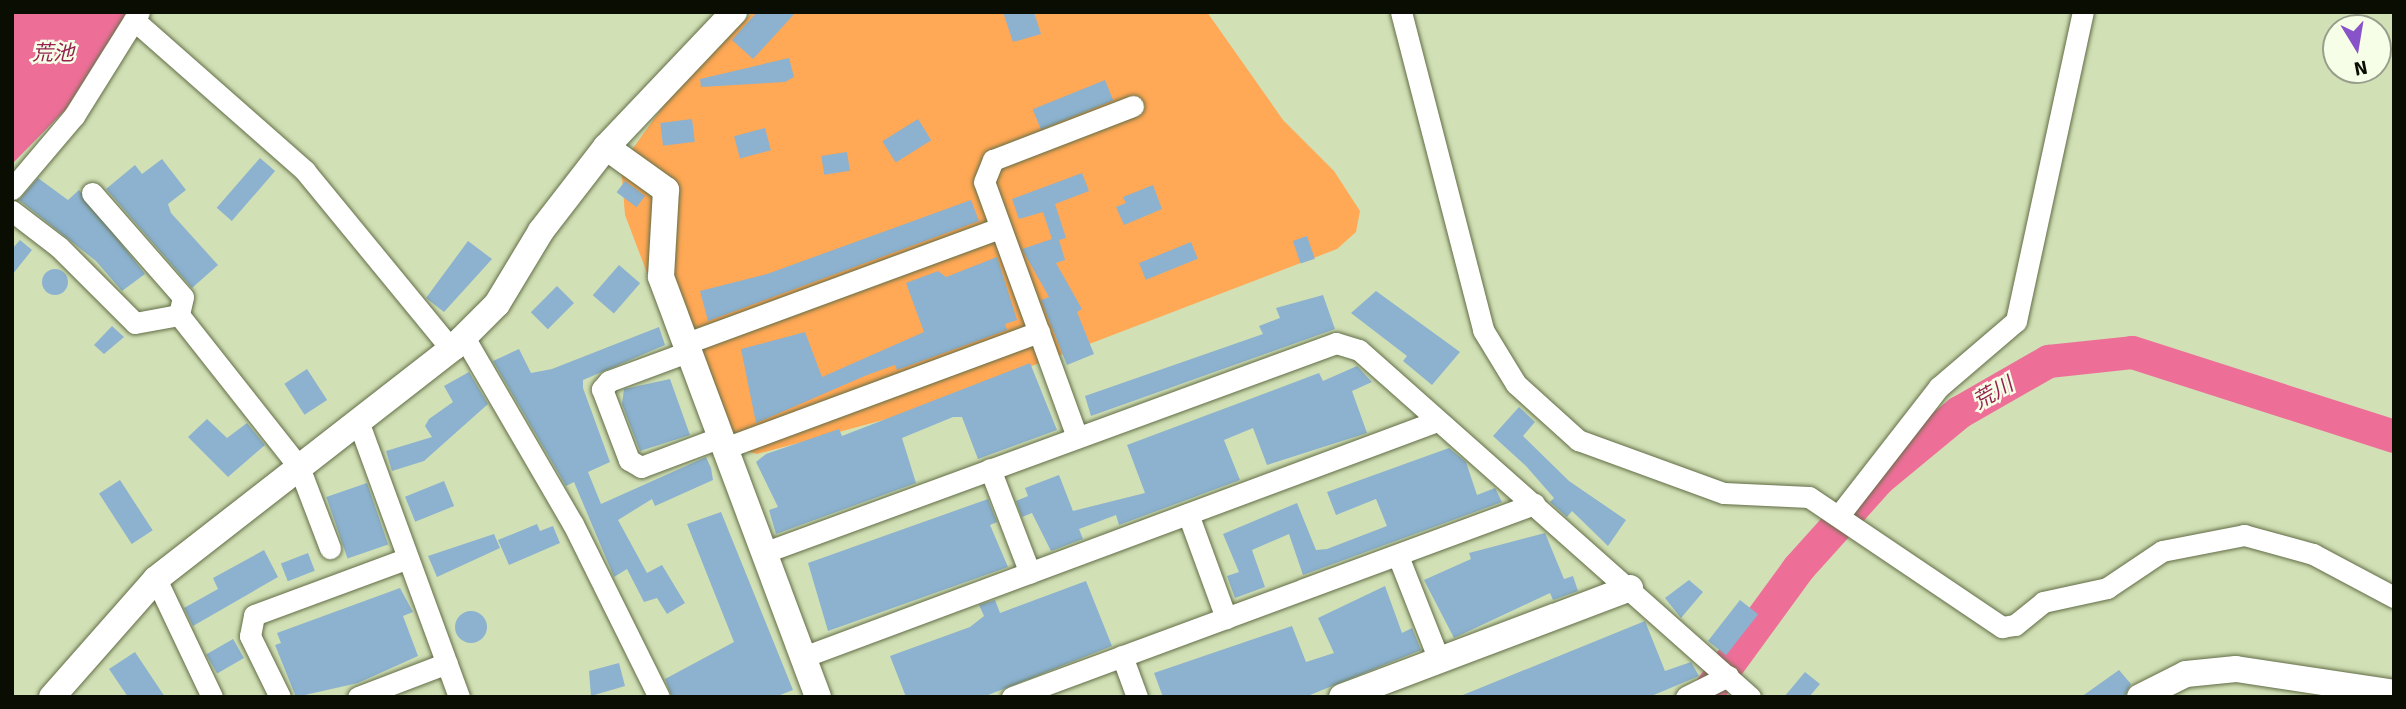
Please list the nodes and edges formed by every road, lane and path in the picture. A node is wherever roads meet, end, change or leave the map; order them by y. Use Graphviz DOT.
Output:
graph roads {
  1 [pos="734,12"];
  2 [pos="1401,12"];
  3 [pos="2082,12"];
  4 [pos="136,16"];
  5 [pos="1133,106"];
  6 [pos="606,147"];
  7 [pos="12,189"];
  8 [pos="92,193"];
  9 [pos="12,211"];
  10 [pos="999,228"];
  11 [pos="179,315"];
  12 [pos="1039,332"];
  13 [pos="458,343"];
  14 [pos="688,347"];
  15 [pos="358,421"];
  16 [pos="1437,421"];
  17 [pos="1077,437"];
  18 [pos="723,442"];
  19 [pos="299,467"];
  20 [pos="989,469"];
  21 [pos="1534,504"];
  22 [pos="1188,514"];
  23 [pos="1840,514"];
  24 [pos="330,548"];
  25 [pos="763,552"];
  26 [pos="1398,556"];
  27 [pos="408,558"];
  28 [pos="1030,573"];
  29 [pos="156,579"];
  30 [pos="1630,588"];
  31 [pos="2394,597"];
  32 [pos="1226,618"];
  33 [pos="1122,656"];
  34 [pos="803,657"];
  35 [pos="1439,660"];
  36 [pos="447,663"];
  37 [pos="1728,676"];
  38 [pos="2394,693"];
  39 [pos="52,697"];
  40 [pos="212,697"];
  41 [pos="280,697"];
  42 [pos="358,697"];
  43 [pos="459,697"];
  44 [pos="659,697"];
  45 [pos="818,697"];
  46 [pos="1012,697"];
  47 [pos="1137,697"];
  48 [pos="1342,697"];
  49 [pos="1685,697"];
  50 [pos="1750,697"];
  51 [pos="2140,697"];
  1 -- 6 [label="street"];
  2 -- 23 [label="street"];
  3 -- 23 [label="street"];
  4 -- 7 [label="street"];
  4 -- 13 [label="street"];
  5 -- 10 [label="street"];
  6 -- 13 [label="street"];
  6 -- 14 [label="street"];
  8 -- 11 [label="street"];
  9 -- 11 [label="street"];
  10 -- 12 [label="street"];
  10 -- 14 [label="street"];
  11 -- 19 [label="street"];
  12 -- 17 [label="street"];
  12 -- 18 [label="street"];
  13 -- 15 [label="street"];
  13 -- 44 [label="street"];
  14 -- 18 [label="street"];
  14 -- 18 [label="street"];
  15 -- 19 [label="street"];
  15 -- 27 [label="street"];
  16 -- 17 [label="street"];
  16 -- 21 [label="street"];
  16 -- 22 [label="street"];
  17 -- 20 [label="street"];
  18 -- 25 [label="street"];
  19 -- 24 [label="street"];
  19 -- 29 [label="street"];
  20 -- 25 [label="street"];
  20 -- 28 [label="street"];
  21 -- 26 [label="street"];
  21 -- 30 [label="street"];
  22 -- 28 [label="street"];
  22 -- 32 [label="street"];
  23 -- 31 [label="street"];
  25 -- 34 [label="street"];
  26 -- 32 [label="street"];
  26 -- 35 [label="street"];
  27 -- 36 [label="street"];
  27 -- 41 [label="street"];
  28 -- 34 [label="street"];
  29 -- 39 [label="street"];
  29 -- 40 [label="street"];
  30 -- 35 [label="street"];
  30 -- 37 [label="street"];
  32 -- 33 [label="street"];
  33 -- 46 [label="street"];
  33 -- 47 [label="street"];
  34 -- 45 [label="street"];
  35 -- 48 [label="street"];
  36 -- 42 [label="street"];
  36 -- 43 [label="street"];
  37 -- 49 [label="street"];
  37 -- 50 [label="street"];
  38 -- 51 [label="street"];
}
